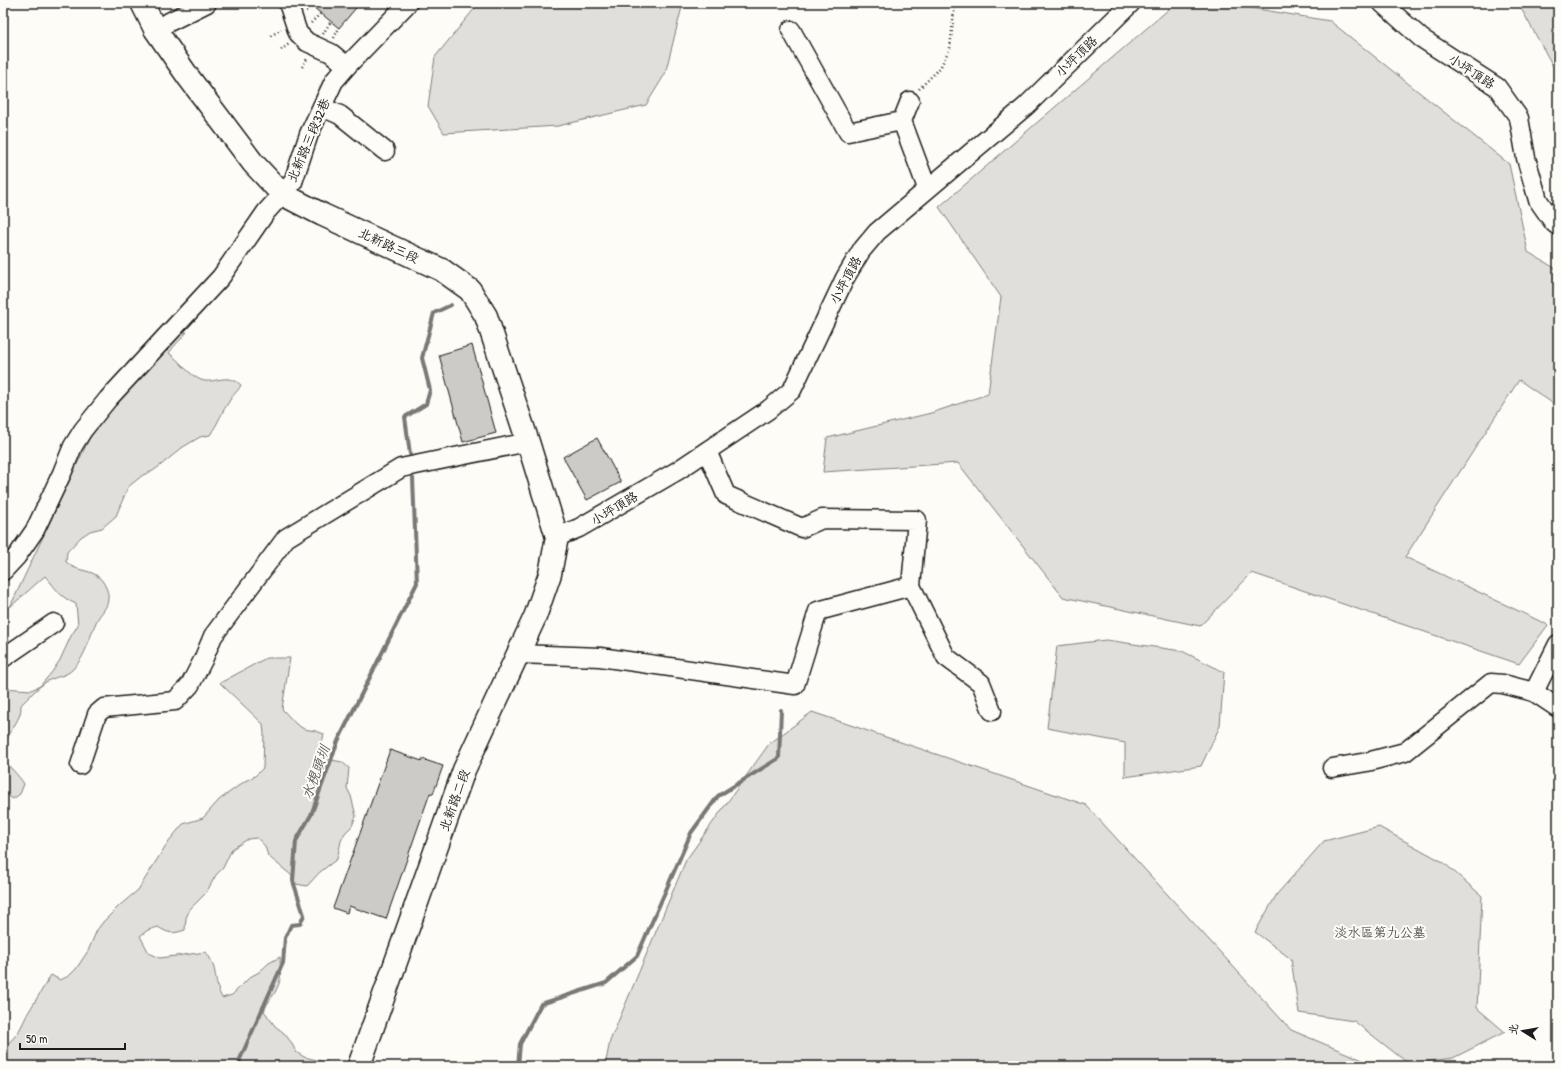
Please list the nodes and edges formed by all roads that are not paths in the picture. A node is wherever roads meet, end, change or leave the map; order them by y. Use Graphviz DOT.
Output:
graph roads {
  1 [pos="142,3"];
  2 [pos="207,3"];
  3 [pos="288,3"];
  4 [pos="408,3"];
  5 [pos="1131,3"];
  6 [pos="1382,3"];
  7 [pos="155,29"];
  8 [pos="792,30"];
  9 [pos="347,66"];
  10 [pos="910,101"];
  11 [pos="322,107"];
  12 [pos="902,121"];
  13 [pos="385,151"];
  14 [pos="927,188"];
  15 [pos="282,194"];
  16 [pos="1558,226"];
  17 [pos="528,442"];
  18 [pos="707,450"];
  19 [pos="557,538"];
  20 [pos="3,571"];
  21 [pos="911,586"];
  22 [pos="54,623"];
  23 [pos="1558,644"];
  24 [pos="518,654"];
  25 [pos="3,658"];
  26 [pos="1534,692"];
  27 [pos="1558,708"];
  28 [pos="992,711"];
  29 [pos="80,765"];
  30 [pos="1332,768"];
  31 [pos="359,1066"];
  1 -- 7 [label="main road, 北新路三段"];
  2 -- 7 [label="street"];
  3 -- 9 [label="street"];
  4 -- 9 [label="street, 北新路三段32巷"];
  5 -- 14 [label="street, 小坪頂路"];
  6 -- 16 [label="street, 小坪頂路"];
  7 -- 15 [label="main road, 北新路三段"];
  8 -- 12 [label="street"];
  9 -- 11 [label="street, 北新路三段32巷"];
  10 -- 12 [label="street"];
  11 -- 13 [label="street"];
  11 -- 15 [label="street, 北新路三段32巷"];
  12 -- 14 [label="street"];
  14 -- 18 [label="street, 小坪頂路"];
  15 -- 17 [label="main road, 北新路三段"];
  15 -- 20 [label="street, 北新路三段32巷"];
  17 -- 19 [label="main road, 北新路三段"];
  17 -- 29 [label="street"];
  18 -- 19 [label="street, 小坪頂路"];
  18 -- 21 [label="street"];
  19 -- 24 [label="main road, 北新路二段"];
  21 -- 24 [label="street"];
  21 -- 28 [label="street"];
  22 -- 25 [label="street"];
  23 -- 26 [label="street"];
  24 -- 31 [label="main road, 北新路二段"];
  26 -- 27 [label="street"];
  26 -- 30 [label="street"];
}
